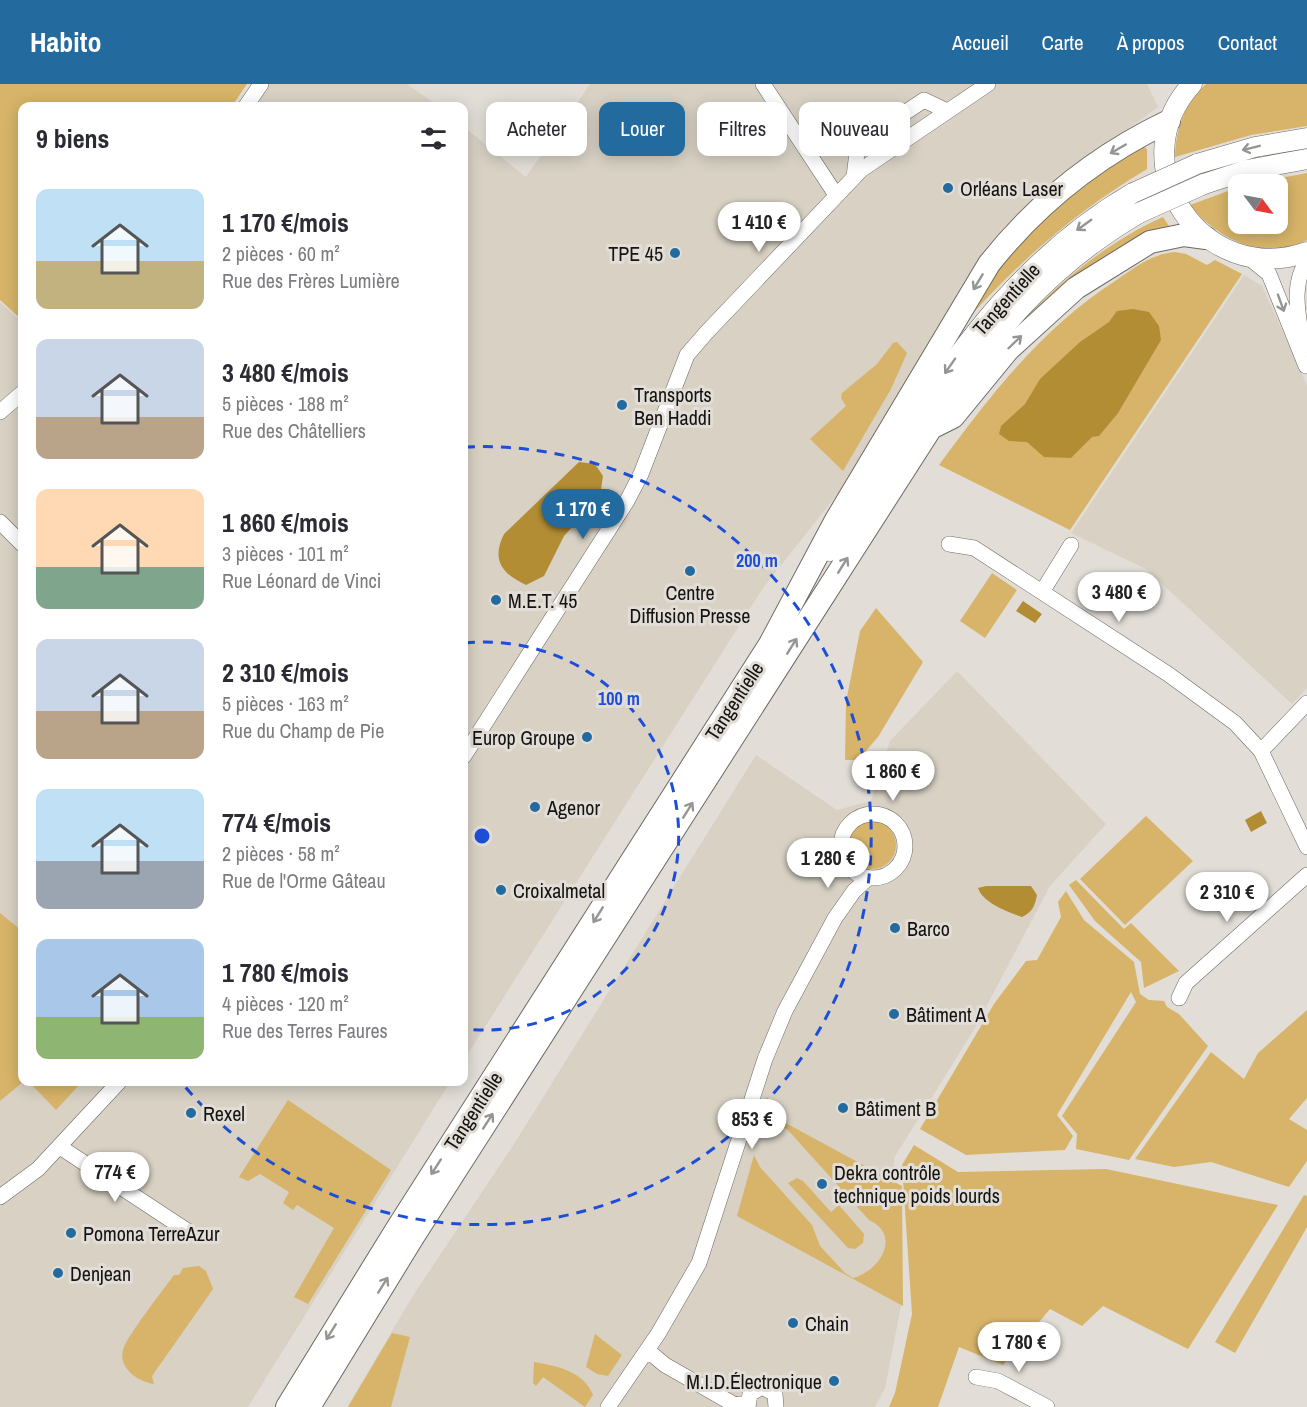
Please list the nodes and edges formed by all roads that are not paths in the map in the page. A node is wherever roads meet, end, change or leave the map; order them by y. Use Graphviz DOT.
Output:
graph roads {
  1 [pos="261,84"];
  2 [pos="763,84"];
  3 [pos="988,84"];
  4 [pos="1183,88"];
  5 [pos="249,102"];
  6 [pos="947,111"];
  7 [pos="1169,121"];
  8 [pos="1307,138"];
  9 [pos="1307,159"];
  10 [pos="854,177"];
  11 [pos="836,195"];
  12 [pos="1206,238"];
  13 [pos="1307,252"];
  14 [pos="1248,257"];
  15 [pos="1307,261"];
  16 [pos="18,396"];
  17 [pos="0,412"];
  18 [pos="932,428"];
  19 [pos="0,522"];
  20 [pos="18,540"];
  21 [pos="949,544"];
  22 [pos="1071,545"];
  23 [pos="1042,592"];
  24 [pos="770,644"];
  25 [pos="1307,703"];
  26 [pos="468,750"];
  27 [pos="1261,750"];
  28 [pos="1307,847"];
  29 [pos="846,864"];
  30 [pos="1307,875"];
  31 [pos="868,878"];
  32 [pos="835,918"];
  33 [pos="1179,998"];
  34 [pos="115,1086"];
  35 [pos="60,1147"];
  36 [pos="0,1197"];
  37 [pos="189,1232"];
  38 [pos="647,1350"];
  39 [pos="976,1377"];
  40 [pos="747,1405"];
  41 [pos="287,1407"];
  42 [pos="309,1407"];
  43 [pos="608,1407"];
  44 [pos="776,1407"];
  45 [pos="1047,1407"];
  1 -- 5 [label="street"];
  2 -- 11 [label="street"];
  3 -- 6 [label="street"];
  4 -- 7 [label="main road"];
  6 -- 10 [label="street"];
  6 -- 10 [label="street"];
  7 -- 12 [label="main road"];
  7 -- 24 [label="highway, one-way"];
  8 -- 24 [label="main road, Tangentielle, one-way, bridge"];
  9 -- 18 [label="main road, Tangentielle, bridge"];
  10 -- 11 [label="street"];
  11 -- 26 [label="street"];
  12 -- 14 [label="main road"];
  18 -- 12 [label="highway, one-way"];
  13 -- 14 [label="main road"];
  14 -- 15 [label="street, one-way"];
  16 -- 17 [label="street"];
  42 -- 18 [label="highway, Tangentielle, one-way"];
  19 -- 20 [label="street"];
  21 -- 23 [label="street"];
  22 -- 23 [label="street"];
  23 -- 27 [label="street"];
  24 -- 41 [label="highway, Tangentielle, one-way"];
  25 -- 27 [label="street"];
  27 -- 28 [label="street"];
  29 -- 31 [label="street"];
  29 -- 31 [label="street"];
  29 -- 32 [label="street"];
  30 -- 33 [label="street"];
  31 -- 32 [label="street"];
  32 -- 38 [label="street"];
  34 -- 35 [label="street"];
  35 -- 36 [label="street"];
  35 -- 37 [label="street"];
  38 -- 40 [label="street"];
  38 -- 43 [label="street"];
  39 -- 45 [label="street"];
  40 -- 44 [label="street"];
}
